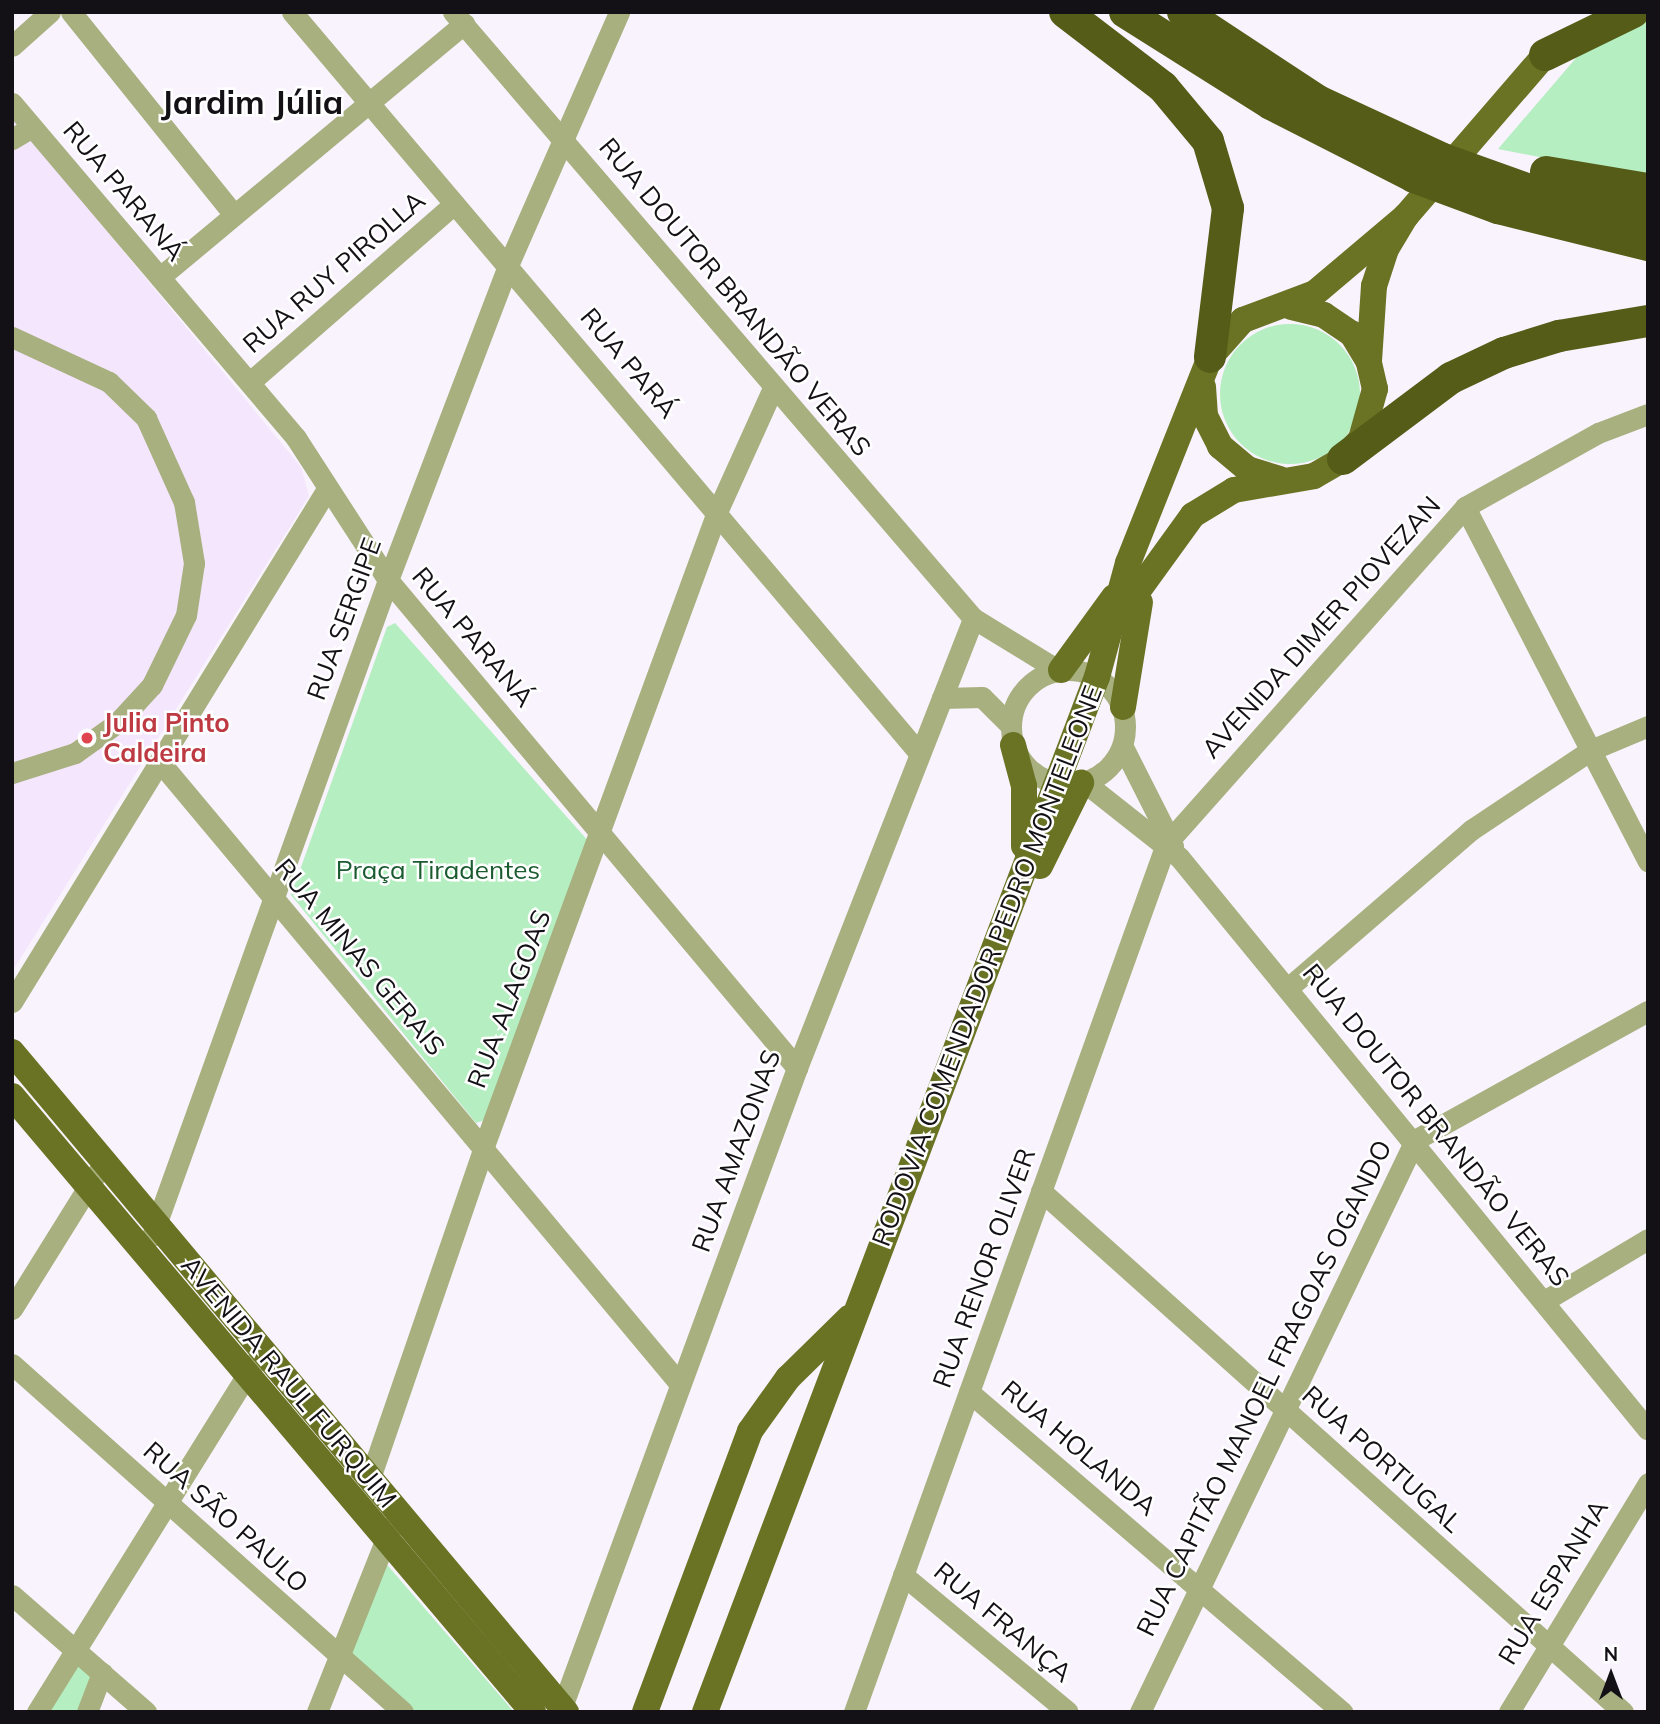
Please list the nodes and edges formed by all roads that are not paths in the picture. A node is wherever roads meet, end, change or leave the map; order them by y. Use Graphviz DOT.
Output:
graph roads {
  1 [pos="50,12"];
  2 [pos="71,12"];
  3 [pos="292,12"];
  4 [pos="619,12"];
  5 [pos="1065,12"];
  6 [pos="1125,12"];
  7 [pos="1183,12"];
  8 [pos="1588,12"];
  9 [pos="1633,12"];
  10 [pos="458,18"];
  11 [pos="12,46"];
  12 [pos="1545,55"];
  13 [pos="12,103"];
  14 [pos="369,103"];
  15 [pos="1361,121"];
  16 [pos="32,127"];
  17 [pos="564,138"];
  18 [pos="12,139"];
  19 [pos="1648,189"];
  20 [pos="454,204"];
  21 [pos="1408,213"];
  22 [pos="233,215"];
  23 [pos="1648,217"];
  24 [pos="1648,245"];
  25 [pos="509,263"];
  26 [pos="160,277"];
  27 [pos="1291,307"];
  28 [pos="1648,321"];
  29 [pos="12,337"];
  30 [pos="1369,362"];
  31 [pos="1206,369"];
  32 [pos="250,382"];
  33 [pos="773,388"];
  34 [pos="1648,414"];
  35 [pos="1343,459"];
  36 [pos="1280,479"];
  37 [pos="327,489"];
  38 [pos="1465,507"];
  39 [pos="716,512"];
  40 [pos="1139,567"];
  41 [pos="388,580"];
  42 [pos="973,618"];
  43 [pos="1059,670"];
  44 [pos="1097,677"];
  45 [pos="942,698"];
  46 [pos="1123,707"];
  47 [pos="1648,726"];
  48 [pos="1012,735"];
  49 [pos="1123,747"];
  50 [pos="1591,750"];
  51 [pos="919,753"];
  52 [pos="159,761"];
  53 [pos="12,773"];
  54 [pos="1074,783"];
  55 [pos="601,834"];
  56 [pos="1171,847"];
  57 [pos="1648,862"];
  58 [pos="1017,886"];
  59 [pos="271,897"];
  60 [pos="1288,989"];
  61 [pos="979,990"];
  62 [pos="12,1002"];
  63 [pos="1648,1011"];
  64 [pos="12,1052"];
  65 [pos="797,1068"];
  66 [pos="12,1096"];
  67 [pos="1415,1140"];
  68 [pos="484,1146"];
  69 [pos="104,1160"];
  70 [pos="88,1186"];
  71 [pos="1041,1191"];
  72 [pos="157,1223"];
  73 [pos="1648,1239"];
  74 [pos="146,1254"];
  75 [pos="1544,1301"];
  76 [pos="12,1309"];
  77 [pos="855,1311"];
  78 [pos="262,1349"];
  79 [pos="12,1364"];
  80 [pos="247,1374"];
  81 [pos="679,1383"];
  82 [pos="969,1392"];
  83 [pos="1285,1410"];
  84 [pos="1648,1430"];
  85 [pos="370,1478"];
  86 [pos="1648,1483"];
  87 [pos="168,1502"];
  88 [pos="397,1511"];
  89 [pos="386,1538"];
  90 [pos="903,1575"];
  91 [pos="1200,1585"];
  92 [pos="12,1595"];
  93 [pos="1545,1643"];
  94 [pos="76,1650"];
  95 [pos="338,1654"];
  96 [pos="102,1673"];
  97 [pos="564,1709"];
  98 [pos="37,1712"];
  99 [pos="87,1712"];
  100 [pos="146,1712"];
  101 [pos="317,1712"];
  102 [pos="403,1712"];
  103 [pos="533,1712"];
  104 [pos="645,1712"];
  105 [pos="705,1712"];
  106 [pos="854,1712"];
  107 [pos="1068,1712"];
  108 [pos="1140,1712"];
  109 [pos="1343,1712"];
  110 [pos="1509,1712"];
  111 [pos="1623,1712"];
  1 -- 11 [label="street"];
  2 -- 22 [label="street"];
  3 -- 14 [label="street, RUA PARÁ"];
  4 -- 17 [label="street, RUA SERGIPE"];
  5 -- 31 [label="highway"];
  6 -- 24 [label="highway"];
  7 -- 15 [label="highway"];
  8 -- 12 [label="highway"];
  9 -- 12 [label="highway"];
  10 -- 14 [label="street"];
  10 -- 17 [label="street, RUA DOUTOR BRANDÃO VERAS"];
  12 -- 21 [label="main road, RODOVIA COMENDADOR PEDRO MONTELEONE"];
  13 -- 16 [label="street, RUA PARANÁ"];
  14 -- 20 [label="street, RUA PARÁ"];
  14 -- 22 [label="street"];
  15 -- 19 [label="highway"];
  15 -- 23 [label="highway"];
  16 -- 18 [label="street"];
  16 -- 26 [label="street, RUA PARANÁ"];
  17 -- 25 [label="street, RUA SERGIPE"];
  17 -- 33 [label="street, RUA DOUTOR BRANDÃO VERAS"];
  20 -- 25 [label="street, RUA PARÁ"];
  20 -- 32 [label="street, RUA RUY PIROLLA"];
  21 -- 27 [label="main road, RODOVIA COMENDADOR PEDRO MONTELEONE"];
  21 -- 30 [label="main road"];
  22 -- 26 [label="street"];
  25 -- 39 [label="street, RUA PARÁ"];
  25 -- 41 [label="street, RUA SERGIPE"];
  26 -- 32 [label="street, RUA PARANÁ"];
  27 -- 30 [label="main road"];
  27 -- 31 [label="main road, RODOVIA COMENDADOR PEDRO MONTELEONE"];
  28 -- 35 [label="highway"];
  29 -- 53 [label="street"];
  30 -- 35 [label="main road"];
  31 -- 36 [label="main road"];
  31 -- 40 [label="main road, RODOVIA COMENDADOR PEDRO MONTELEONE"];
  32 -- 37 [label="street, RUA PARANÁ"];
  33 -- 39 [label="street, RUA ALAGOAS"];
  33 -- 42 [label="street, RUA DOUTOR BRANDÃO VERAS"];
  34 -- 38 [label="street, AVENIDA DIMER PIOVEZAN"];
  35 -- 36 [label="main road, RODOVIA COMENDADOR PEDRO MONTELEONE"];
  36 -- 40 [label="main road, RODOVIA COMENDADOR PEDRO MONTELEONE"];
  37 -- 41 [label="street, RUA PARANÁ"];
  37 -- 52 [label="street"];
  38 -- 50 [label="street"];
  38 -- 56 [label="street, AVENIDA DIMER PIOVEZAN"];
  39 -- 51 [label="street, RUA PARÁ"];
  39 -- 55 [label="street, RUA ALAGOAS"];
  40 -- 43 [label="main road"];
  40 -- 44 [label="main road, RODOVIA COMENDADOR PEDRO MONTELEONE"];
  40 -- 46 [label="main road"];
  41 -- 55 [label="street, RUA PARANÁ"];
  41 -- 59 [label="street, RUA SERGIPE"];
  42 -- 43 [label="street, RUA DOUTOR BRANDÃO VERAS"];
  42 -- 45 [label="street, RUA AMAZONAS"];
  43 -- 44 [label="street"];
  43 -- 48 [label="street"];
  44 -- 46 [label="street"];
  44 -- 54 [label="main road, RODOVIA COMENDADOR PEDRO MONTELEONE"];
  45 -- 48 [label="street"];
  45 -- 51 [label="street, RUA AMAZONAS"];
  46 -- 49 [label="street"];
  47 -- 50 [label="street"];
  48 -- 54 [label="street"];
  48 -- 58 [label="main road"];
  49 -- 54 [label="street"];
  49 -- 56 [label="street, RUA DOUTOR BRANDÃO VERAS"];
  50 -- 57 [label="street"];
  50 -- 60 [label="street"];
  51 -- 65 [label="street, RUA AMAZONAS"];
  52 -- 59 [label="street, RUA MINAS GERAIS"];
  52 -- 62 [label="street"];
  54 -- 56 [label="street"];
  54 -- 58 [label="main road, RODOVIA COMENDADOR PEDRO MONTELEONE"];
  54 -- 61 [label="main road"];
  55 -- 65 [label="street, RUA PARANÁ"];
  55 -- 68 [label="street, RUA ALAGOAS"];
  56 -- 60 [label="street, RUA DOUTOR BRANDÃO VERAS"];
  56 -- 71 [label="street, RUA RENOR OLIVER"];
  58 -- 61 [label="main road, RODOVIA COMENDADOR PEDRO MONTELEONE"];
  59 -- 68 [label="street, RUA MINAS GERAIS"];
  59 -- 72 [label="street, RUA SERGIPE"];
  60 -- 67 [label="street, RUA DOUTOR BRANDÃO VERAS"];
  61 -- 77 [label="main road, RODOVIA COMENDADOR PEDRO MONTELEONE"];
  63 -- 67 [label="street, RUA CAPITÃO MANOEL FRAGOAS OGANDO"];
  64 -- 69 [label="main road, AVENIDA RAUL FURQUIM"];
  65 -- 81 [label="street, RUA AMAZONAS"];
  66 -- 70 [label="main road, AVENIDA RAUL FURQUIM"];
  67 -- 75 [label="street, RUA DOUTOR BRANDÃO VERAS"];
  67 -- 83 [label="street, RUA CAPITÃO MANOEL FRAGOAS OGANDO"];
  68 -- 81 [label="street, RUA MINAS GERAIS"];
  68 -- 85 [label="street, RUA ALAGOAS"];
  69 -- 70 [label="street"];
  69 -- 72 [label="main road, AVENIDA RAUL FURQUIM"];
  70 -- 74 [label="main road, AVENIDA RAUL FURQUIM"];
  70 -- 76 [label="street"];
  71 -- 82 [label="street, RUA RENOR OLIVER"];
  71 -- 83 [label="street, RUA PORTUGAL"];
  72 -- 74 [label="street, RUA SERGIPE"];
  72 -- 78 [label="main road, AVENIDA RAUL FURQUIM"];
  73 -- 75 [label="street"];
  74 -- 80 [label="main road, AVENIDA RAUL FURQUIM"];
  75 -- 84 [label="street, RUA DOUTOR BRANDÃO VERAS"];
  77 -- 104 [label="main road, RODOVIA COMENDADOR PEDRO MONTELEONE"];
  77 -- 105 [label="main road, RODOVIA COMENDADOR PEDRO MONTELEONE"];
  78 -- 80 [label="street"];
  78 -- 85 [label="main road, AVENIDA RAUL FURQUIM"];
  79 -- 87 [label="street, RUA SÃO PAULO"];
  80 -- 87 [label="street"];
  80 -- 89 [label="main road, AVENIDA RAUL FURQUIM"];
  81 -- 97 [label="street, RUA AMAZONAS"];
  82 -- 90 [label="street, RUA RENOR OLIVER"];
  82 -- 91 [label="street, RUA HOLANDA"];
  83 -- 91 [label="street, RUA CAPITÃO MANOEL FRAGOAS OGANDO"];
  83 -- 93 [label="street, RUA PORTUGAL"];
  85 -- 88 [label="main road, AVENIDA RAUL FURQUIM"];
  86 -- 93 [label="street, RUA ESPANHA"];
  87 -- 94 [label="street"];
  87 -- 95 [label="street, RUA SÃO PAULO"];
  88 -- 89 [label="street"];
  88 -- 97 [label="main road, AVENIDA RAUL FURQUIM"];
  89 -- 95 [label="street"];
  89 -- 103 [label="main road, AVENIDA RAUL FURQUIM"];
  90 -- 106 [label="street, RUA RENOR OLIVER"];
  90 -- 107 [label="street, RUA FRANÇA"];
  91 -- 108 [label="street, RUA CAPITÃO MANOEL FRAGOAS OGANDO"];
  91 -- 109 [label="street, RUA HOLANDA"];
  92 -- 94 [label="street"];
  93 -- 110 [label="street, RUA ESPANHA"];
  93 -- 111 [label="street, RUA PORTUGAL"];
  94 -- 96 [label="street"];
  94 -- 98 [label="street"];
  95 -- 101 [label="street"];
  95 -- 102 [label="street, RUA SÃO PAULO"];
  96 -- 99 [label="street"];
  96 -- 100 [label="street"];
}
